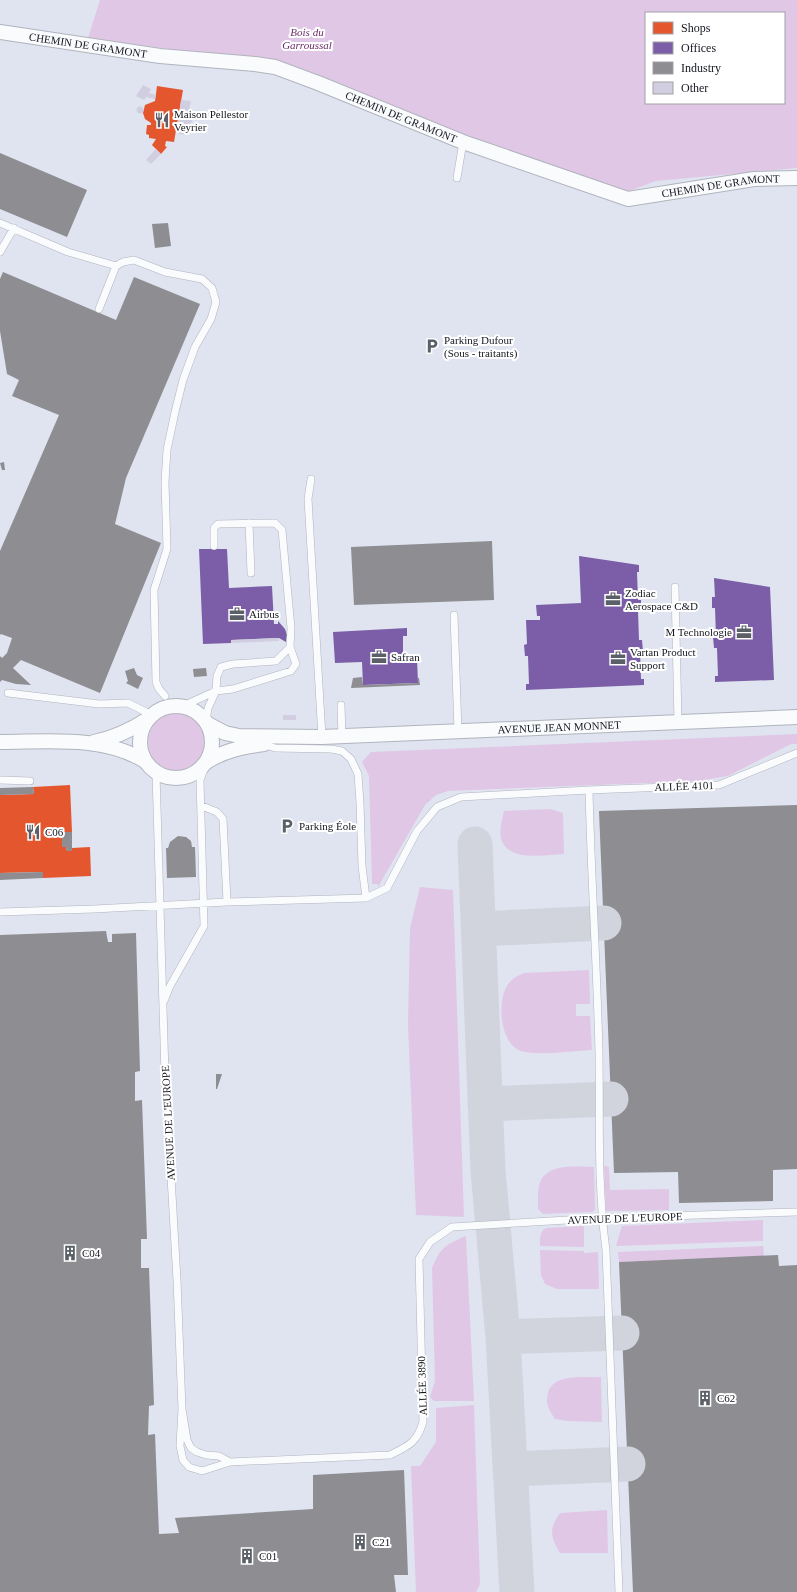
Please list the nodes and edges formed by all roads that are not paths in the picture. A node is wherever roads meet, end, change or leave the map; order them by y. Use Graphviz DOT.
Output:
graph roads {
  1 [pos="0,32"];
  2 [pos="463,142"];
  3 [pos="457,178"];
  4 [pos="797,178"];
  5 [pos="0,223"];
  6 [pos="14,228"];
  7 [pos="0,252"];
  8 [pos="116,266"];
  9 [pos="99,309"];
  10 [pos="311,479"];
  11 [pos="250,523"];
  12 [pos="214,546"];
  13 [pos="251,573"];
  14 [pos="675,587"];
  15 [pos="454,615"];
  16 [pos="290,647"];
  17 [pos="216,691"];
  18 [pos="8,692"];
  19 [pos="166,696"];
  20 [pos="341,705"];
  21 [pos="183,706"];
  22 [pos="151,717"];
  23 [pos="797,717"];
  24 [pos="207,722"];
  25 [pos="678,722"];
  26 [pos="458,731"];
  27 [pos="0,733"];
  28 [pos="342,736"];
  29 [pos="322,737"];
  30 [pos="0,742"];
  31 [pos="48,742"];
  32 [pos="88,743"];
  33 [pos="263,744"];
  34 [pos="797,753"];
  35 [pos="145,761"];
  36 [pos="206,763"];
  37 [pos="156,773"];
  38 [pos="0,780"];
  39 [pos="30,781"];
  40 [pos="589,790"];
  41 [pos="202,806"];
  42 [pos="366,898"];
  43 [pos="227,902"];
  44 [pos="205,903"];
  45 [pos="160,905"];
  46 [pos="0,912"];
  47 [pos="163,1006"];
  48 [pos="797,1212"];
  49 [pos="601,1218"];
  50 [pos="452,1227"];
  51 [pos="182,1410"];
  52 [pos="230,1462"];
  53 [pos="619,1592"];
  1 -- 2 [label="street, CHEMIN DE GRAMONT"];
  2 -- 3 [label="lane"];
  2 -- 4 [label="street, CHEMIN DE GRAMONT"];
  5 -- 6 [label="lane"];
  6 -- 7 [label="lane"];
  6 -- 8 [label="lane"];
  8 -- 9 [label="lane"];
  8 -- 19 [label="lane"];
  10 -- 29 [label="lane"];
  11 -- 12 [label="lane"];
  11 -- 13 [label="lane"];
  11 -- 16 [label="lane"];
  14 -- 25 [label="lane"];
  15 -- 26 [label="lane"];
  16 -- 17 [label="lane"];
  16 -- 17 [label="lane"];
  17 -- 21 [label="lane"];
  17 -- 24 [label="lane"];
  18 -- 22 [label="lane"];
  20 -- 28 [label="lane"];
  21 -- 22 [label="street"];
  21 -- 24 [label="street"];
  22 -- 32 [label="street"];
  22 -- 35 [label="street"];
  23 -- 25 [label="street, AVENUE JEAN MONNET"];
  24 -- 29 [label="street, AVENUE JEAN MONNET"];
  24 -- 36 [label="street"];
  25 -- 26 [label="street, AVENUE JEAN MONNET"];
  26 -- 28 [label="street, AVENUE JEAN MONNET"];
  27 -- 31 [label="street"];
  28 -- 29 [label="street, AVENUE JEAN MONNET"];
  29 -- 33 [label="street, AVENUE JEAN MONNET"];
  30 -- 31 [label="street"];
  31 -- 32 [label="street"];
  32 -- 35 [label="street"];
  33 -- 36 [label="street, AVENUE JEAN MONNET"];
  33 -- 42 [label="lane"];
  34 -- 40 [label="lane, ALLÉE 4101"];
  35 -- 37 [label="street"];
  36 -- 37 [label="street"];
  36 -- 41 [label="lane"];
  37 -- 45 [label="lane, AVENUE DE L'EUROPE"];
  38 -- 39 [label="lane"];
  40 -- 42 [label="lane, ALLÉE 4101"];
  40 -- 49 [label="lane"];
  41 -- 43 [label="lane"];
  41 -- 44 [label="lane"];
  42 -- 43 [label="lane"];
  43 -- 44 [label="lane"];
  44 -- 45 [label="lane"];
  44 -- 47 [label="lane"];
  45 -- 46 [label="lane"];
  45 -- 47 [label="lane, AVENUE DE L'EUROPE"];
  47 -- 51 [label="lane, AVENUE DE L'EUROPE"];
  48 -- 49 [label="lane, AVENUE DE L'EUROPE"];
  49 -- 50 [label="lane, AVENUE DE L'EUROPE"];
  49 -- 53 [label="lane"];
  50 -- 52 [label="lane, ALLÉE 3890"];
  51 -- 52 [label="lane"];
  51 -- 52 [label="lane"];
}
